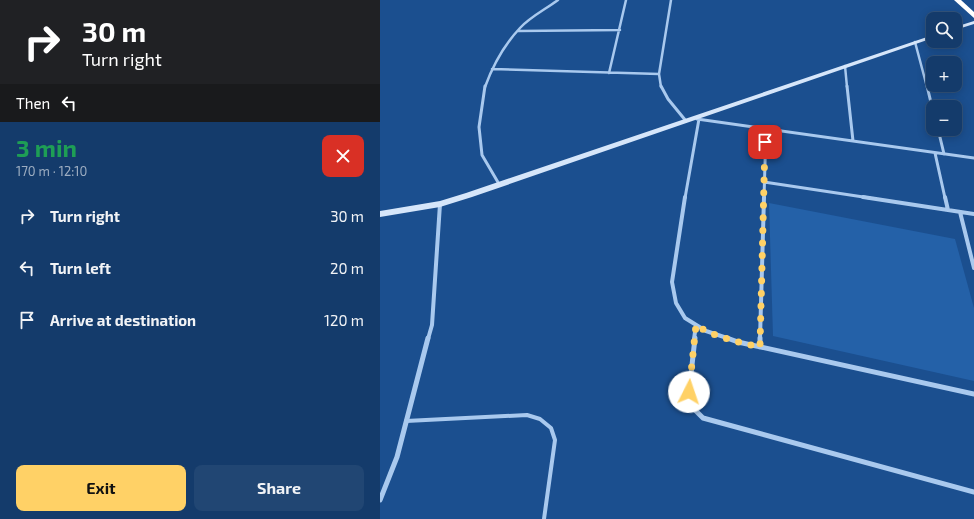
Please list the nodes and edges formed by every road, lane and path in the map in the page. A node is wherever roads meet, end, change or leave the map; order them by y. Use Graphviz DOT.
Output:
graph roads {
  1 [pos="558,0"];
  2 [pos="626,0"];
  3 [pos="671,0"];
  4 [pos="957,0"];
  5 [pos="974,16"];
  6 [pos="974,22"];
  7 [pos="962,26"];
  8 [pos="620,30"];
  9 [pos="518,31"];
  10 [pos="926,38"];
  11 [pos="915,42"];
  12 [pos="845,66"];
  13 [pos="492,69"];
  14 [pos="609,73"];
  15 [pos="659,74"];
  16 [pos="930,100"];
  17 [pos="692,120"];
  18 [pos="766,129"];
  19 [pos="940,136"];
  20 [pos="853,141"];
  21 [pos="935,153"];
  22 [pos="944,154"];
  23 [pos="974,158"];
  24 [pos="764,182"];
  25 [pos="500,184"];
  26 [pos="440,204"];
  27 [pos="948,210"];
  28 [pos="960,212"];
  29 [pos="380,214"];
  30 [pos="974,214"];
  31 [pos="974,268"];
  32 [pos="696,325"];
  33 [pos="760,347"];
  34 [pos="974,394"];
  35 [pos="406,421"];
  36 [pos="974,492"];
  37 [pos="380,500"];
  38 [pos="544,519"];
  1 -- 9 [label="street"];
  2 -- 8 [label="street"];
  3 -- 15 [label="street"];
  4 -- 5 [label="highway"];
  6 -- 7 [label="main road"];
  8 -- 9 [label="street"];
  8 -- 14 [label="street"];
  9 -- 13 [label="street"];
  10 -- 11 [label="main road"];
  11 -- 12 [label="main road"];
  11 -- 16 [label="street"];
  12 -- 17 [label="main road"];
  12 -- 20 [label="street"];
  13 -- 14 [label="street"];
  13 -- 25 [label="street"];
  14 -- 15 [label="street"];
  15 -- 17 [label="street"];
  17 -- 18 [label="street"];
  17 -- 25 [label="main road"];
  17 -- 32 [label="street"];
  18 -- 20 [label="street"];
  18 -- 24 [label="street"];
  19 -- 22 [label="street"];
  20 -- 21 [label="street"];
  21 -- 22 [label="street"];
  21 -- 27 [label="street"];
  22 -- 23 [label="street"];
  24 -- 27 [label="street"];
  24 -- 33 [label="street"];
  25 -- 26 [label="main road"];
  26 -- 29 [label="main road"];
  26 -- 35 [label="street"];
  27 -- 28 [label="street"];
  28 -- 30 [label="street"];
  28 -- 31 [label="street"];
  32 -- 33 [label="street"];
  32 -- 36 [label="street"];
  33 -- 34 [label="street"];
  35 -- 37 [label="street"];
  35 -- 38 [label="lane"];
}
